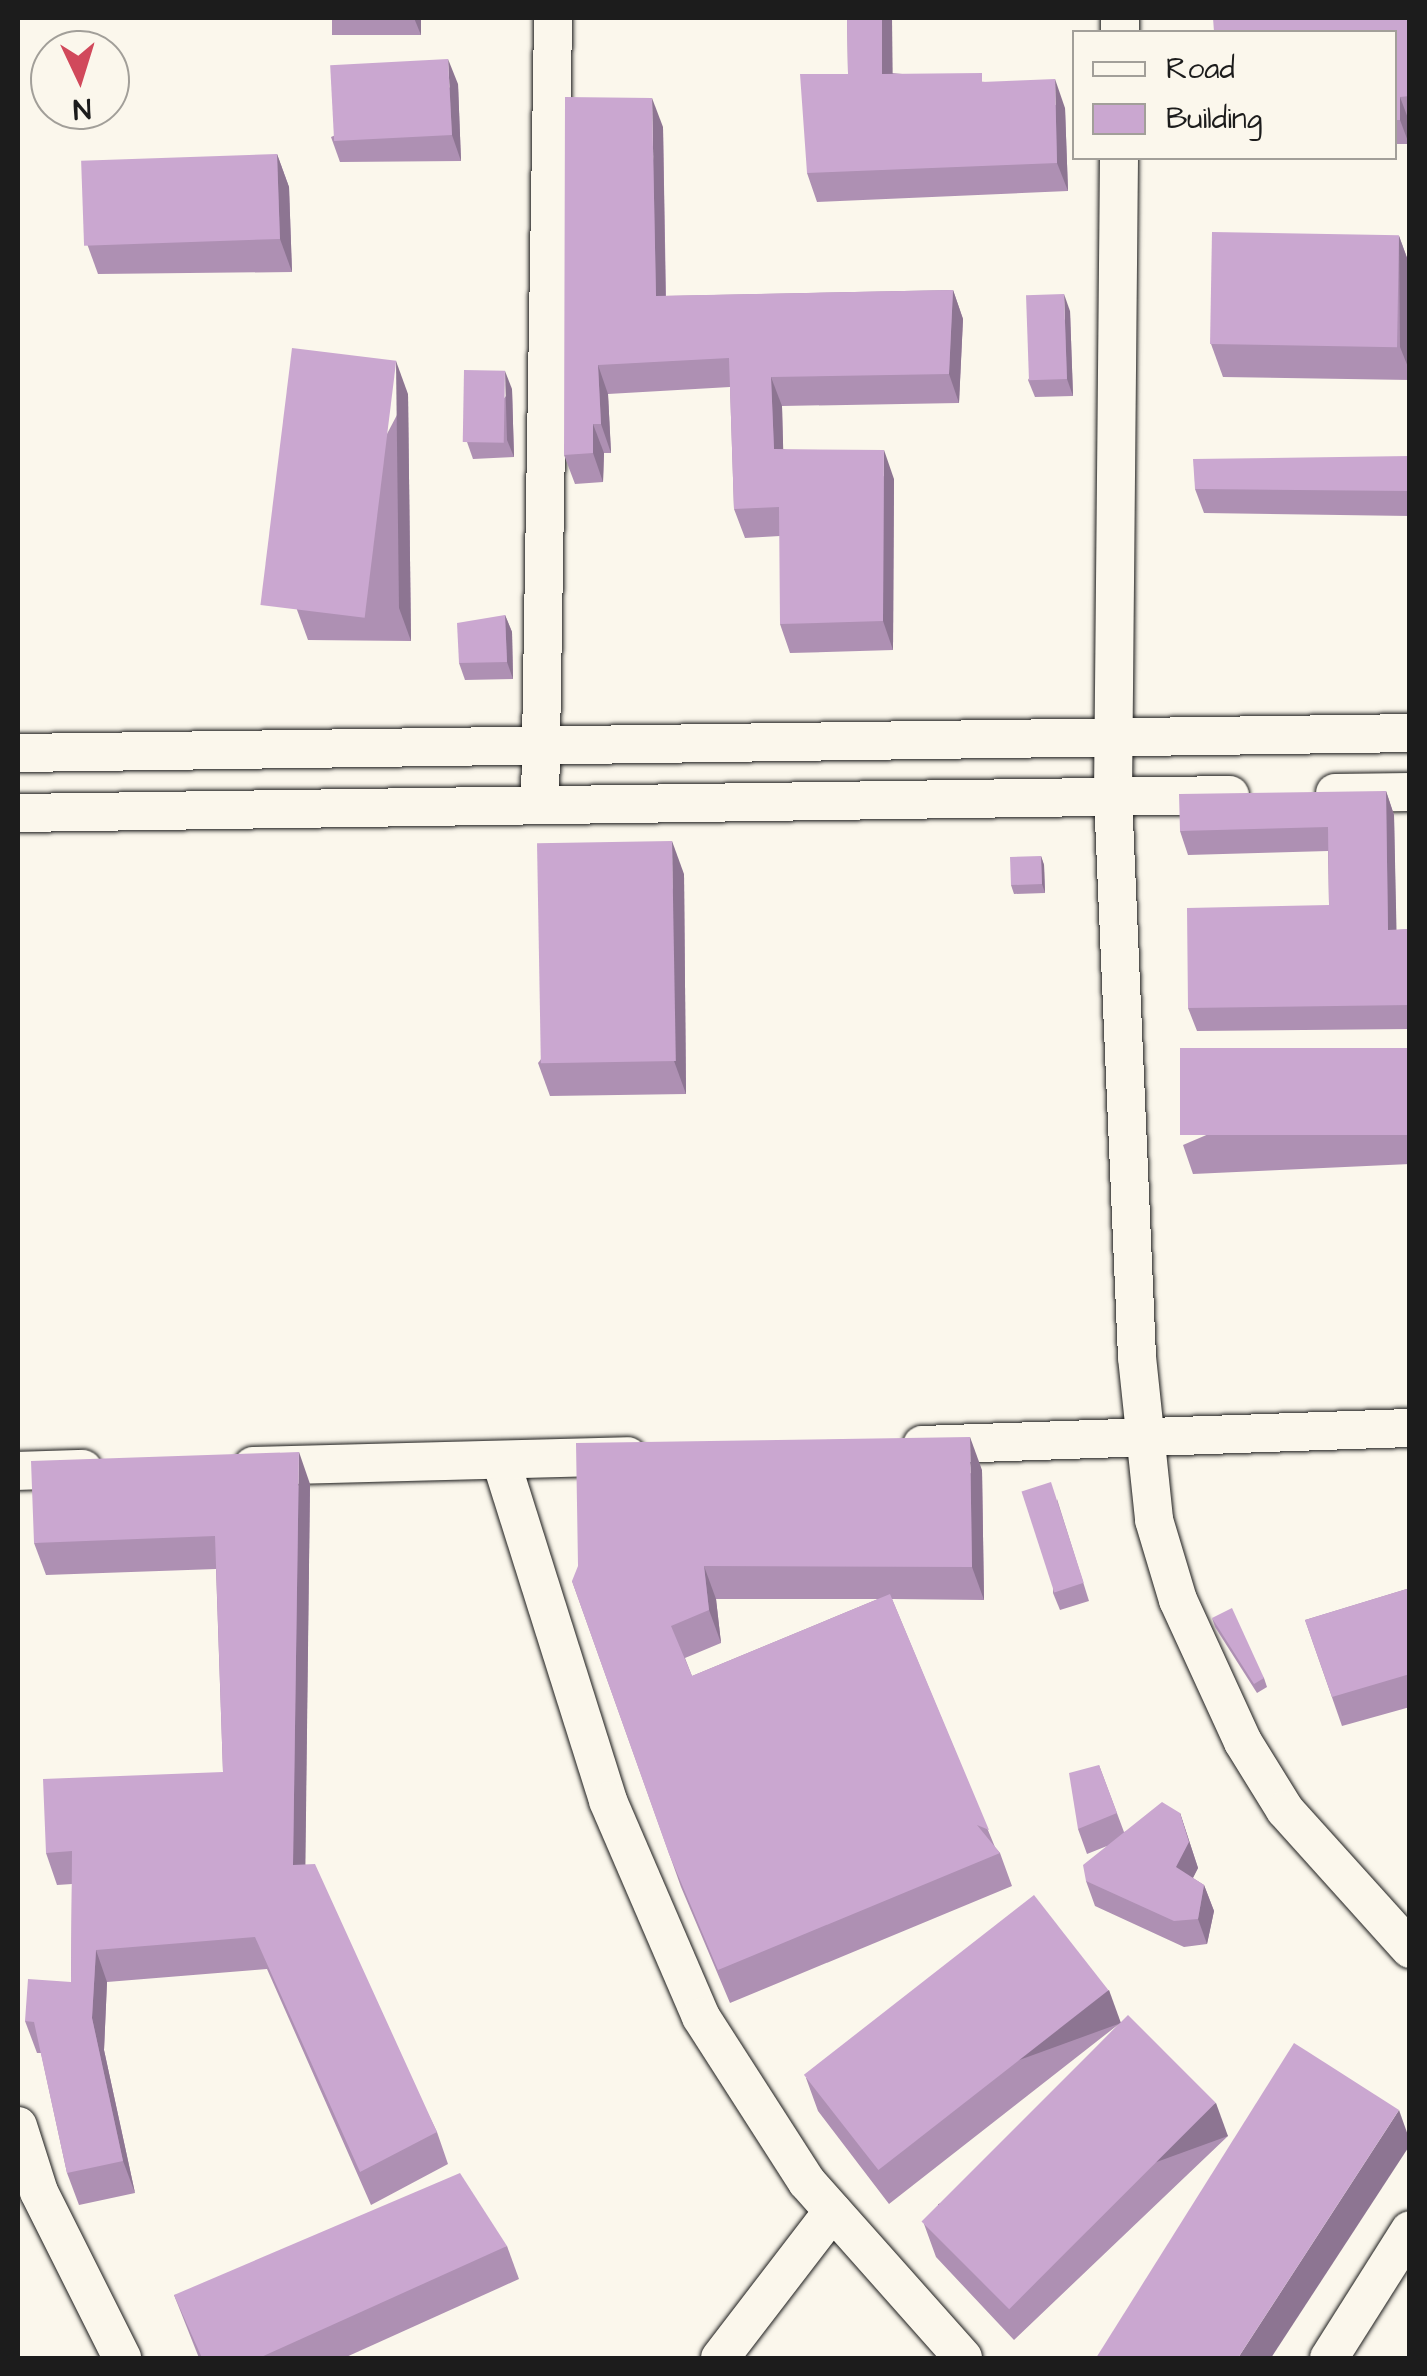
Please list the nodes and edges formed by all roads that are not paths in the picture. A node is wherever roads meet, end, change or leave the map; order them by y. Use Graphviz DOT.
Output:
graph roads {
  1 [pos="553,18"];
  2 [pos="1119,160"];
  3 [pos="1410,733"];
  4 [pos="1114,738"];
  5 [pos="18,740"];
  6 [pos="541,745"];
  7 [pos="18,753"];
  8 [pos="1410,792"];
  9 [pos="1113,796"];
  10 [pos="540,805"];
  11 [pos="18,814"];
  12 [pos="1410,1428"];
  13 [pos="1143,1438"];
  14 [pos="890,1446"];
  15 [pos="656,1455"];
  16 [pos="500,1460"];
  17 [pos="211,1466"];
  18 [pos="114,1469"];
  19 [pos="18,1471"];
  20 [pos="1410,1949"];
  21 [pos="18,2126"];
  22 [pos="834,2211"];
  23 [pos="1410,2230"];
  24 [pos="122,2358"];
  25 [pos="720,2358"];
  26 [pos="963,2358"];
  27 [pos="1328,2358"];
  1 -- 6 [label="street"];
  2 -- 4 [label="street"];
  3 -- 4 [label="street"];
  4 -- 6 [label="street"];
  4 -- 9 [label="street"];
  5 -- 7 [label="street"];
  6 -- 7 [label="street"];
  6 -- 10 [label="street"];
  8 -- 9 [label="street"];
  9 -- 10 [label="street"];
  9 -- 13 [label="street"];
  10 -- 11 [label="street"];
  12 -- 13 [label="street"];
  13 -- 14 [label="street"];
  13 -- 20 [label="street"];
  15 -- 16 [label="street"];
  16 -- 17 [label="street"];
  16 -- 22 [label="street"];
  18 -- 19 [label="street"];
  21 -- 24 [label="street"];
  22 -- 25 [label="street"];
  22 -- 26 [label="street"];
  23 -- 27 [label="street"];
}
